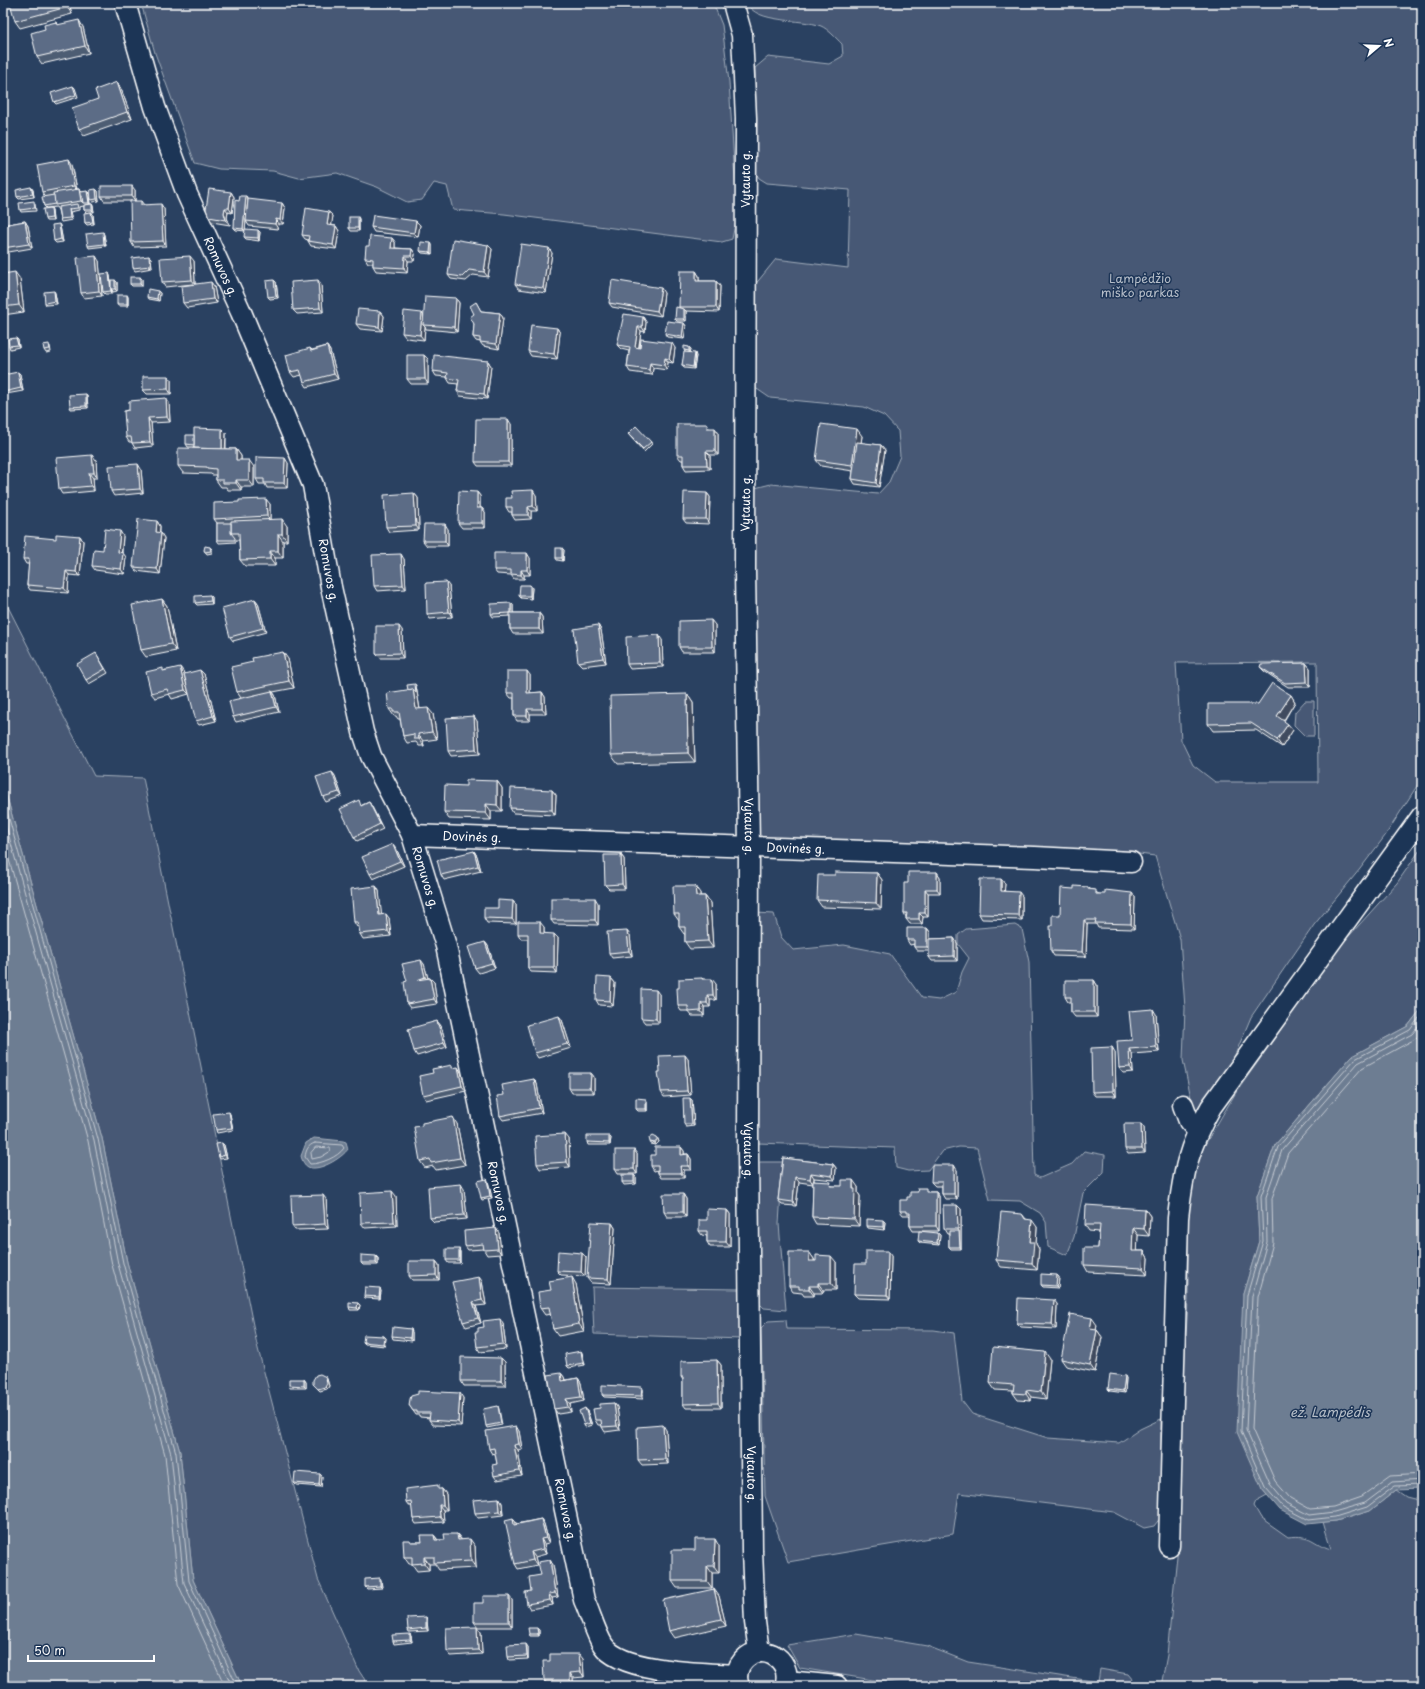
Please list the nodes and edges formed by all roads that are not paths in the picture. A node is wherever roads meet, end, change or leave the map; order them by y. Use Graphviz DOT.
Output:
graph roads {
  1 [pos="125,3"];
  2 [pos="733,3"];
  3 [pos="1422,816"];
  4 [pos="412,835"];
  5 [pos="749,847"];
  6 [pos="1130,862"];
  7 [pos="1183,1105"];
  8 [pos="1198,1130"];
  9 [pos="1169,1546"];
  10 [pos="759,1652"];
  11 [pos="738,1680"];
  12 [pos="786,1683"];
  13 [pos="837,1686"];
  1 -- 4 [label="street, Romuvos g."];
  2 -- 5 [label="street, Vytauto g."];
  3 -- 8 [label="street"];
  4 -- 5 [label="street, Dovinės g."];
  4 -- 11 [label="street, Romuvos g."];
  5 -- 6 [label="street, Dovinės g."];
  5 -- 10 [label="street, Vytauto g."];
  7 -- 8 [label="street"];
  8 -- 9 [label="street"];
  10 -- 11 [label="street"];
  10 -- 12 [label="street"];
  12 -- 13 [label="street"];
}
